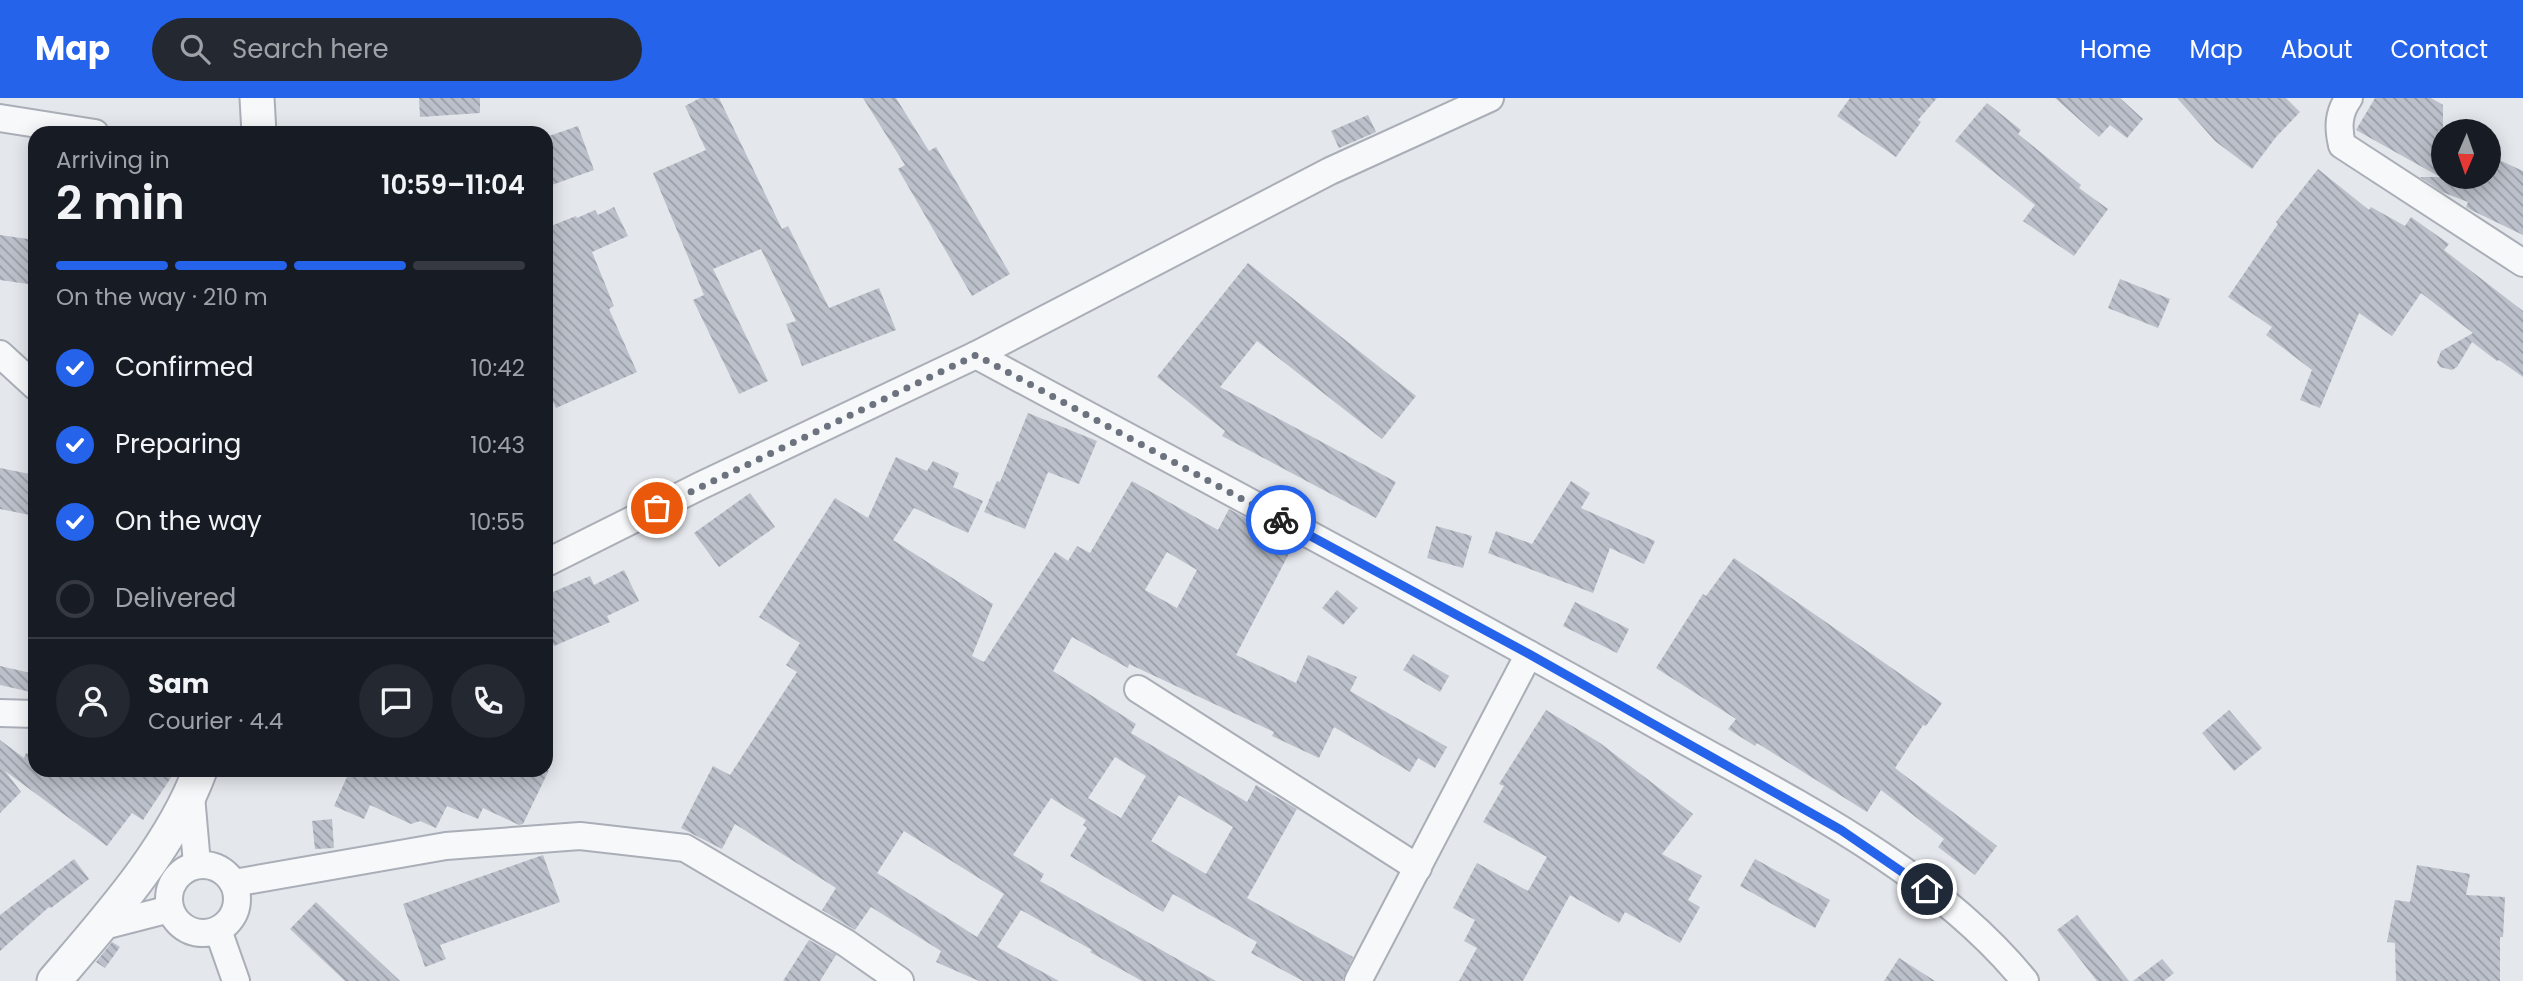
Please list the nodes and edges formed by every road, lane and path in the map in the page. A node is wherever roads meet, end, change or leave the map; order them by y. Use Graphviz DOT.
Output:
graph roads {
  1 [pos="257,98"];
  2 [pos="1490,98"];
  3 [pos="2348,98"];
  4 [pos="0,118"];
  5 [pos="51,126"];
  6 [pos="259,126"];
  7 [pos="2523,263"];
  8 [pos="0,354"];
  9 [pos="976,355"];
  10 [pos="28,380"];
  11 [pos="553,560"];
  12 [pos="1529,654"];
  13 [pos="1138,689"];
  14 [pos="0,713"];
  15 [pos="28,714"];
  16 [pos="196,783"];
  17 [pos="197,864"];
  18 [pos="1419,868"];
  19 [pos="234,883"];
  20 [pos="170,909"];
  21 [pos="100,927"];
  22 [pos="218,930"];
  23 [pos="54,981"];
  24 [pos="236,981"];
  25 [pos="901,981"];
  26 [pos="1358,981"];
  27 [pos="2025,981"];
  1 -- 6 [label="street"];
  2 -- 9 [label="street"];
  3 -- 7 [label="street"];
  4 -- 5 [label="street"];
  8 -- 10 [label="street"];
  9 -- 11 [label="street"];
  9 -- 12 [label="street"];
  12 -- 18 [label="street"];
  12 -- 27 [label="street"];
  13 -- 18 [label="street"];
  14 -- 15 [label="street"];
  16 -- 17 [label="street"];
  16 -- 21 [label="street"];
  17 -- 19 [label="street"];
  17 -- 20 [label="street"];
  18 -- 26 [label="street"];
  19 -- 22 [label="street"];
  19 -- 25 [label="street"];
  20 -- 21 [label="street"];
  20 -- 22 [label="street"];
  21 -- 23 [label="street"];
  22 -- 24 [label="street"];
}
